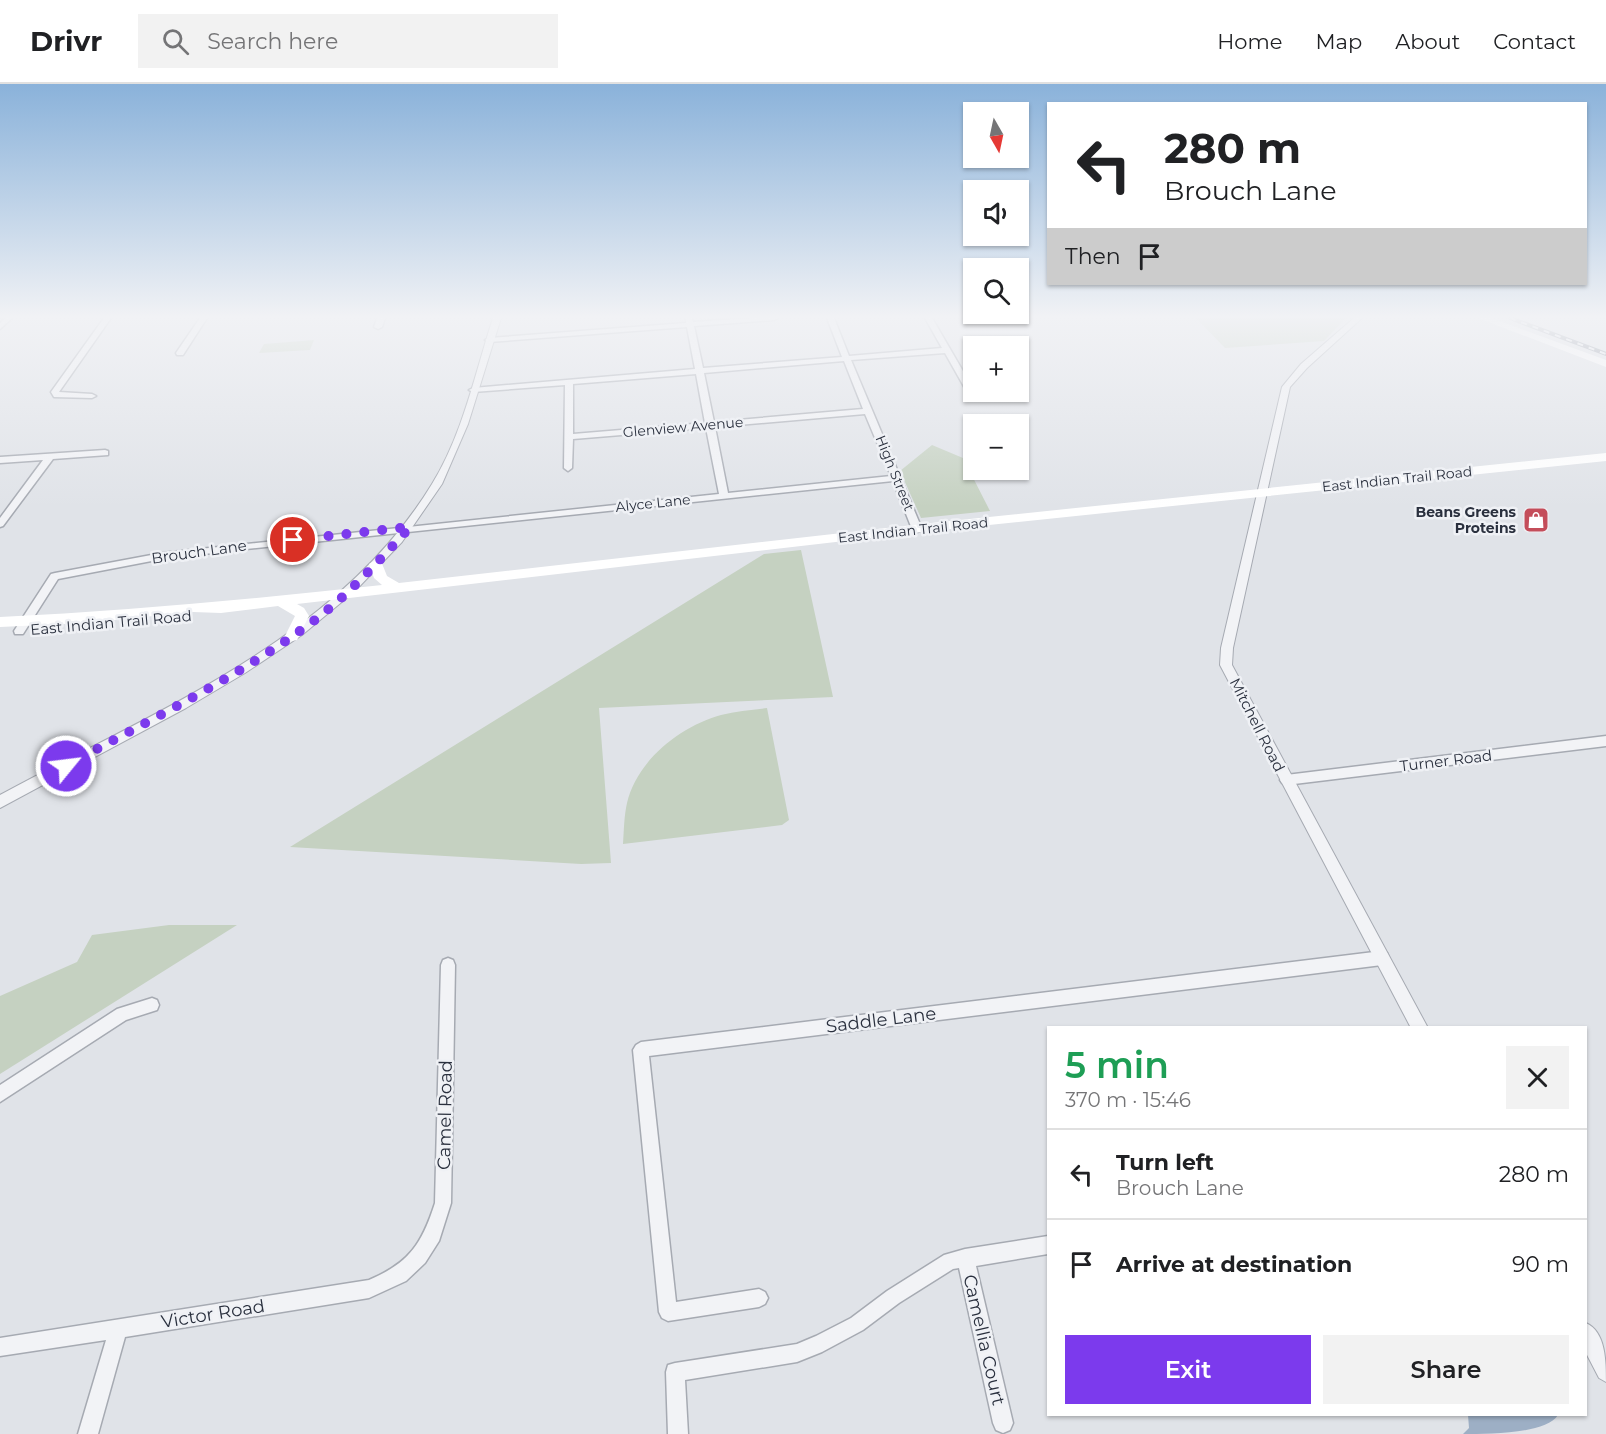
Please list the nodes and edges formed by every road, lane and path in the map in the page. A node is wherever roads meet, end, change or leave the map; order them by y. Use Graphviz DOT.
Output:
graph roads {
  1 [pos="63,381"];
  2 [pos="476,381"];
  3 [pos="580,381"];
  4 [pos="702,381"];
  5 [pos="857,381"];
  6 [pos="1291,381"];
  7 [pos="569,382"];
  8 [pos="473,390"];
  9 [pos="92,396"];
  10 [pos="869,411"];
  11 [pos="711,425"];
  12 [pos="569,437"];
  13 [pos="105,453"];
  14 [pos="1606,457"];
  15 [pos="49,458"];
  16 [pos="0,460"];
  17 [pos="568,468"];
  18 [pos="896,478"];
  19 [pos="1264,493"];
  20 [pos="724,495"];
  21 [pos="0,524"];
  22 [pos="410,527"];
  23 [pos="917,529"];
  24 [pos="376,564"];
  25 [pos="396,588"];
  26 [pos="347,594"];
  27 [pos="280,601"];
  28 [pos="0,622"];
  29 [pos="22,626"];
  30 [pos="0,632"];
  31 [pos="292,636"];
  32 [pos="1606,741"];
  33 [pos="1286,780"];
  34 [pos="0,802"];
  35 [pos="1382,958"];
  36 [pos="448,965"];
  37 [pos="152,1005"];
  38 [pos="1419,1026"];
  39 [pos="0,1094"];
  40 [pos="1047,1245"];
  41 [pos="965,1258"];
  42 [pos="418,1260"];
  43 [pos="759,1298"];
  44 [pos="117,1328"];
  45 [pos="1587,1335"];
  46 [pos="0,1347"];
  47 [pos="1606,1371"];
  48 [pos="1003,1423"];
  49 [pos="88,1434"];
  50 [pos="678,1434"];
  1 -- 9 [label="street"];
  2 -- 8 [label="street"];
  3 -- 7 [label="street"];
  4 -- 11 [label="street"];
  5 -- 10 [label="street, High Street"];
  6 -- 19 [label="street, Mitchell Road"];
  7 -- 8 [label="street"];
  7 -- 12 [label="street"];
  8 -- 22 [label="street"];
  10 -- 11 [label="street, Glenview Avenue"];
  10 -- 18 [label="street, High Street"];
  11 -- 12 [label="street, Glenview Avenue"];
  11 -- 20 [label="street"];
  12 -- 17 [label="street"];
  13 -- 15 [label="street"];
  14 -- 19 [label="main road, East Indian Trail Road"];
  15 -- 16 [label="street"];
  15 -- 21 [label="street"];
  18 -- 20 [label="street, Alyce Lane"];
  18 -- 23 [label="street, High Street"];
  19 -- 23 [label="main road, East Indian Trail Road"];
  19 -- 33 [label="street, Mitchell Road"];
  20 -- 22 [label="street, Alyce Lane"];
  22 -- 24 [label="street"];
  22 -- 29 [label="street, Brouch Lane"];
  23 -- 25 [label="main road, East Indian Trail Road"];
  24 -- 25 [label="main road"];
  24 -- 26 [label="street"];
  25 -- 26 [label="main road, East Indian Trail Road"];
  26 -- 27 [label="main road, East Indian Trail Road"];
  26 -- 31 [label="street"];
  27 -- 29 [label="main road, East Indian Trail Road"];
  27 -- 31 [label="main road"];
  28 -- 29 [label="main road, East Indian Trail Road"];
  29 -- 30 [label="main road, East Indian Trail Road"];
  31 -- 34 [label="street"];
  32 -- 33 [label="street, Turner Road"];
  33 -- 35 [label="street, Mitchell Road"];
  35 -- 38 [label="street, Mitchell Road"];
  35 -- 43 [label="street, Saddle Lane"];
  36 -- 42 [label="street, Camel Road"];
  37 -- 39 [label="street"];
  40 -- 41 [label="street"];
  41 -- 48 [label="street, Camellia Court"];
  41 -- 50 [label="street"];
  42 -- 44 [label="street, Victor Road"];
  44 -- 46 [label="street, Victor Road"];
  44 -- 49 [label="street"];
  45 -- 47 [label="street"];
}
